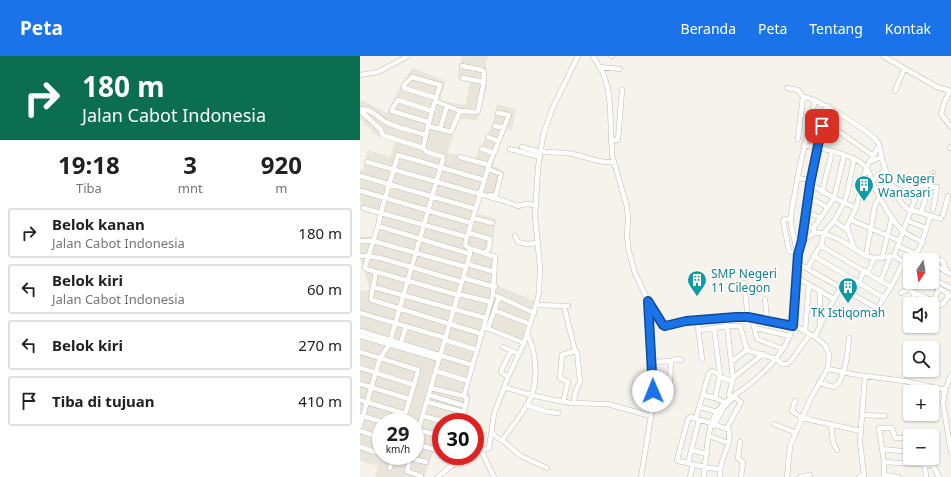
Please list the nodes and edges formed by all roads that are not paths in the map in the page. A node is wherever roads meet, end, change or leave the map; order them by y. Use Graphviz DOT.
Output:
graph roads {
  1 [pos="408,56"];
  2 [pos="578,56"];
  3 [pos="593,56"];
  4 [pos="883,56"];
  5 [pos="462,66"];
  6 [pos="600,67"];
  7 [pos="620,69"];
  8 [pos="904,69"];
  9 [pos="360,75"];
  10 [pos="463,78"];
  11 [pos="484,82"];
  12 [pos="787,88"];
  13 [pos="622,90"];
  14 [pos="895,91"];
  15 [pos="950,91"];
  16 [pos="803,97"];
  17 [pos="435,100"];
  18 [pos="815,100"];
  19 [pos="945,102"];
  20 [pos="951,104"];
  21 [pos="447,106"];
  22 [pos="827,106"];
  23 [pos="432,111"];
  24 [pos="460,111"];
  25 [pos="498,113"];
  26 [pos="823,120"];
  27 [pos="385,122"];
  28 [pos="428,124"];
  29 [pos="495,126"];
  30 [pos="951,127"];
  31 [pos="504,128"];
  32 [pos="440,130"];
  33 [pos="381,131"];
  34 [pos="426,135"];
  35 [pos="488,137"];
  36 [pos="798,139"];
  37 [pos="611,140"];
  38 [pos="498,141"];
  39 [pos="804,145"];
  40 [pos="878,146"];
  41 [pos="522,147"];
  42 [pos="817,147"];
  43 [pos="423,148"];
  44 [pos="482,149"];
  45 [pos="510,149"];
  46 [pos="832,152"];
  47 [pos="494,153"];
  48 [pos="540,153"];
  49 [pos="872,155"];
  50 [pos="844,156"];
  51 [pos="460,157"];
  52 [pos="882,157"];
  53 [pos="854,159"];
  54 [pos="367,162"];
  55 [pos="613,162"];
  56 [pos="869,162"];
  57 [pos="488,167"];
  58 [pos="441,168"];
  59 [pos="866,168"];
  60 [pos="394,170"];
  61 [pos="885,170"];
  62 [pos="933,173"];
  63 [pos="360,176"];
  64 [pos="797,178"];
  65 [pos="484,180"];
  66 [pos="872,181"];
  67 [pos="436,182"];
  68 [pos="810,182"];
  69 [pos="389,184"];
  70 [pos="890,185"];
  71 [pos="929,186"];
  72 [pos="876,190"];
  73 [pos="361,191"];
  74 [pos="822,192"];
  75 [pos="480,193"];
  76 [pos="937,194"];
  77 [pos="432,197"];
  78 [pos="808,197"];
  79 [pos="880,197"];
  80 [pos="916,197"];
  81 [pos="950,197"];
  82 [pos="385,198"];
  83 [pos="834,198"];
  84 [pos="926,199"];
  85 [pos="844,203"];
  86 [pos="535,205"];
  87 [pos="827,207"];
  88 [pos="363,208"];
  89 [pos="856,208"];
  90 [pos="476,209"];
  91 [pos="933,209"];
  92 [pos="428,211"];
  93 [pos="911,211"];
  94 [pos="381,212"];
  95 [pos="806,212"];
  96 [pos="921,213"];
  97 [pos="930,216"];
  98 [pos="892,217"];
  99 [pos="473,218"];
  100 [pos="791,218"];
  101 [pos="821,218"];
  102 [pos="851,220"];
  103 [pos="908,220"];
  104 [pos="834,221"];
  105 [pos="804,222"];
  106 [pos="471,223"];
  107 [pos="492,223"];
  108 [pos="424,225"];
  109 [pos="378,226"];
  110 [pos="871,228"];
  111 [pos="926,228"];
  112 [pos="847,230"];
  113 [pos="814,231"];
  114 [pos="904,232"];
  115 [pos="824,233"];
  116 [pos="468,235"];
  117 [pos="887,235"];
  118 [pos="515,236"];
  119 [pos="420,239"];
  120 [pos="802,240"];
  121 [pos="360,241"];
  122 [pos="373,241"];
  123 [pos="923,242"];
  124 [pos="899,243"];
  125 [pos="537,244"];
  126 [pos="822,246"];
  127 [pos="854,249"];
  128 [pos="470,252"];
  129 [pos="484,252"];
  130 [pos="415,253"];
  131 [pos="798,253"];
  132 [pos="914,253"];
  133 [pos="917,253"];
  134 [pos="360,256"];
  135 [pos="368,256"];
  136 [pos="814,256"];
  137 [pos="866,256"];
  138 [pos="892,257"];
  139 [pos="874,258"];
  140 [pos="882,258"];
  141 [pos="797,263"];
  142 [pos="903,263"];
  143 [pos="467,266"];
  144 [pos="903,266"];
  145 [pos="412,267"];
  146 [pos="939,267"];
  147 [pos="808,268"];
  148 [pos="866,271"];
  149 [pos="376,272"];
  150 [pos="495,272"];
  151 [pos="949,273"];
  152 [pos="796,277"];
  153 [pos="463,280"];
  154 [pos="881,280"];
  155 [pos="407,281"];
  156 [pos="939,282"];
  157 [pos="744,283"];
  158 [pos="859,283"];
  159 [pos="810,285"];
  160 [pos="373,287"];
  161 [pos="495,287"];
  162 [pos="841,287"];
  163 [pos="891,287"];
  164 [pos="940,288"];
  165 [pos="951,288"];
  166 [pos="908,289"];
  167 [pos="820,291"];
  168 [pos="852,293"];
  169 [pos="901,293"];
  170 [pos="914,293"];
  171 [pos="458,294"];
  172 [pos="494,294"];
  173 [pos="403,295"];
  174 [pos="949,295"];
  175 [pos="499,297"];
  176 [pos="913,297"];
  177 [pos="925,297"];
  178 [pos="936,297"];
  179 [pos="884,298"];
  180 [pos="765,299"];
  181 [pos="834,299"];
  182 [pos="648,301"];
  183 [pos="491,302"];
  184 [pos="939,303"];
  185 [pos="536,306"];
  186 [pos="399,309"];
  187 [pos="494,309"];
  188 [pos="454,310"];
  189 [pos="360,313"];
  190 [pos="534,313"];
  191 [pos="726,317"];
  192 [pos="486,318"];
  193 [pos="750,318"];
  194 [pos="697,320"];
  195 [pos="767,321"];
  196 [pos="395,323"];
  197 [pos="449,324"];
  198 [pos="530,324"];
  199 [pos="406,326"];
  200 [pos="727,326"];
  201 [pos="793,326"];
  202 [pos="820,326"];
  203 [pos="698,327"];
  204 [pos="486,328"];
  205 [pos="714,328"];
  206 [pos="755,328"];
  207 [pos="360,331"];
  208 [pos="805,331"];
  209 [pos="482,334"];
  210 [pos="527,334"];
  211 [pos="810,334"];
  212 [pos="360,336"];
  213 [pos="790,336"];
  214 [pos="816,337"];
  215 [pos="849,338"];
  216 [pos="445,339"];
  217 [pos="390,342"];
  218 [pos="401,343"];
  219 [pos="524,343"];
  220 [pos="503,347"];
  221 [pos="783,349"];
  222 [pos="477,350"];
  223 [pos="747,350"];
  224 [pos="575,351"];
  225 [pos="360,352"];
  226 [pos="511,352"];
  227 [pos="519,354"];
  228 [pos="762,354"];
  229 [pos="440,357"];
  230 [pos="380,358"];
  231 [pos="702,359"];
  232 [pos="776,359"];
  233 [pos="682,360"];
  234 [pos="671,361"];
  235 [pos="652,362"];
  236 [pos="731,362"];
  237 [pos="472,365"];
  238 [pos="360,368"];
  239 [pos="828,369"];
  240 [pos="436,371"];
  241 [pos="844,372"];
  242 [pos="375,373"];
  243 [pos="951,375"];
  244 [pos="720,376"];
  245 [pos="865,376"];
  246 [pos="508,377"];
  247 [pos="732,380"];
  248 [pos="468,381"];
  249 [pos="653,381"];
  250 [pos="819,383"];
  251 [pos="360,384"];
  252 [pos="414,385"];
  253 [pos="504,387"];
  254 [pos="371,388"];
  255 [pos="431,388"];
  256 [pos="945,390"];
  257 [pos="428,395"];
  258 [pos="532,395"];
  259 [pos="703,395"];
  260 [pos="464,396"];
  261 [pos="733,396"];
  262 [pos="715,398"];
  263 [pos="410,399"];
  264 [pos="360,400"];
  265 [pos="795,401"];
  266 [pos="367,402"];
  267 [pos="427,402"];
  268 [pos="563,402"];
  269 [pos="724,402"];
  270 [pos="574,403"];
  271 [pos="526,405"];
  272 [pos="466,406"];
  273 [pos="700,407"];
  274 [pos="464,412"];
  275 [pos="717,412"];
  276 [pos="402,413"];
  277 [pos="405,413"];
  278 [pos="424,413"];
  279 [pos="558,413"];
  280 [pos="862,415"];
  281 [pos="361,416"];
  282 [pos="651,416"];
  283 [pos="885,416"];
  284 [pos="802,418"];
  285 [pos="372,419"];
  286 [pos="697,419"];
  287 [pos="713,423"];
  288 [pos="774,424"];
  289 [pos="831,425"];
  290 [pos="360,426"];
  291 [pos="727,428"];
  292 [pos="360,431"];
  293 [pos="861,431"];
  294 [pos="490,432"];
  295 [pos="796,433"];
  296 [pos="372,435"];
  297 [pos="712,437"];
  298 [pos="903,438"];
  299 [pos="501,439"];
  300 [pos="740,442"];
  301 [pos="728,443"];
  302 [pos="360,447"];
  303 [pos="484,449"];
  304 [pos="882,449"];
  305 [pos="691,450"];
  306 [pos="837,450"];
  307 [pos="372,451"];
  308 [pos="708,451"];
  309 [pos="903,451"];
  310 [pos="951,452"];
  311 [pos="484,454"];
  312 [pos="884,462"];
  313 [pos="690,463"];
  314 [pos="903,463"];
  315 [pos="390,465"];
  316 [pos="408,465"];
  317 [pos="453,465"];
  318 [pos="925,465"];
  319 [pos="706,467"];
  320 [pos="390,468"];
  321 [pos="547,468"];
  322 [pos="720,470"];
  323 [pos="810,475"];
  324 [pos="422,476"];
  325 [pos="884,476"];
  326 [pos="438,477"];
  327 [pos="494,477"];
  328 [pos="641,477"];
  329 [pos="690,477"];
  330 [pos="704,477"];
  331 [pos="707,477"];
  332 [pos="720,477"];
  333 [pos="741,477"];
  334 [pos="787,477"];
  335 [pos="800,477"];
  336 [pos="860,477"];
  337 [pos="898,477"];
  338 [pos="926,477"];
  339 [pos="940,477"];
  1 -- 9 [label="street"];
  2 -- 48 [label="street"];
  3 -- 6 [label="street"];
  4 -- 8 [label="street"];
  5 -- 11 [label="street"];
  6 -- 7 [label="street"];
  6 -- 37 [label="street"];
  8 -- 14 [label="street"];
  8 -- 15 [label="street"];
  10 -- 11 [label="street"];
  11 -- 24 [label="street"];
  12 -- 16 [label="street"];
  13 -- 37 [label="street"];
  15 -- 19 [label="street"];
  16 -- 18 [label="street"];
  16 -- 36 [label="street"];
  17 -- 17 [label="street"];
  17 -- 21 [label="street"];
  17 -- 23 [label="street"];
  18 -- 22 [label="street"];
  18 -- 39 [label="street"];
  19 -- 20 [label="street"];
  19 -- 30 [label="street"];
  21 -- 24 [label="street"];
  21 -- 32 [label="street"];
  22 -- 26 [label="street"];
  22 -- 40 [label="street"];
  23 -- 28 [label="street"];
  23 -- 28 [label="street"];
  24 -- 32 [label="street"];
  25 -- 31 [label="street"];
  26 -- 42 [label="street"];
  26 -- 49 [label="street"];
  27 -- 33 [label="street"];
  27 -- 33 [label="street"];
  27 -- 34 [label="street"];
  28 -- 32 [label="street"];
  28 -- 34 [label="street"];
  29 -- 31 [label="street"];
  31 -- 38 [label="street"];
  33 -- 43 [label="street"];
  34 -- 43 [label="street"];
  35 -- 38 [label="street"];
  37 -- 55 [label="street"];
  38 -- 47 [label="street"];
  39 -- 42 [label="street"];
  39 -- 64 [label="street"];
  40 -- 49 [label="street"];
  40 -- 52 [label="street"];
  41 -- 48 [label="street"];
  42 -- 46 [label="street"];
  42 -- 68 [label="street"];
  43 -- 58 [label="street"];
  44 -- 47 [label="street"];
  45 -- 48 [label="street"];
  46 -- 50 [label="street"];
  46 -- 74 [label="street"];
  47 -- 57 [label="street"];
  48 -- 55 [label="street"];
  48 -- 86 [label="street"];
  49 -- 56 [label="street"];
  50 -- 53 [label="street"];
  50 -- 83 [label="street"];
  51 -- 57 [label="street"];
  52 -- 56 [label="street"];
  52 -- 61 [label="street"];
  53 -- 59 [label="street"];
  53 -- 85 [label="street"];
  54 -- 60 [label="street"];
  55 -- 182 [label="street"];
  56 -- 59 [label="street"];
  57 -- 65 [label="street"];
  57 -- 75 [label="street"];
  58 -- 60 [label="street"];
  58 -- 65 [label="street"];
  58 -- 67 [label="street"];
  59 -- 66 [label="street"];
  59 -- 89 [label="street"];
  60 -- 67 [label="street"];
  60 -- 69 [label="street"];
  61 -- 66 [label="street"];
  61 -- 70 [label="street"];
  62 -- 71 [label="street"];
  63 -- 69 [label="street"];
  64 -- 68 [label="street"];
  64 -- 100 [label="street"];
  65 -- 75 [label="street"];
  66 -- 72 [label="street"];
  67 -- 75 [label="street"];
  67 -- 77 [label="street"];
  68 -- 74 [label="street"];
  68 -- 78 [label="street"];
  69 -- 77 [label="street"];
  69 -- 82 [label="street"];
  70 -- 72 [label="street"];
  70 -- 80 [label="street"];
  70 -- 93 [label="street"];
  71 -- 76 [label="street"];
  71 -- 80 [label="street"];
  71 -- 84 [label="street"];
  72 -- 79 [label="street"];
  73 -- 82 [label="street"];
  74 -- 83 [label="street"];
  75 -- 86 [label="street"];
  75 -- 90 [label="street"];
  76 -- 81 [label="street"];
  76 -- 91 [label="street"];
  77 -- 90 [label="street"];
  77 -- 92 [label="street"];
  78 -- 87 [label="street"];
  78 -- 95 [label="street"];
  79 -- 98 [label="street"];
  79 -- 110 [label="street"];
  80 -- 84 [label="street"];
  80 -- 93 [label="street"];
  81 -- 97 [label="street"];
  82 -- 92 [label="street"];
  82 -- 94 [label="street"];
  83 -- 85 [label="street"];
  83 -- 87 [label="street"];
  84 -- 96 [label="street"];
  85 -- 89 [label="street"];
  85 -- 104 [label="street"];
  86 -- 125 [label="street"];
  87 -- 101 [label="street"];
  88 -- 94 [label="street"];
  89 -- 102 [label="street"];
  90 -- 99 [label="street"];
  92 -- 106 [label="street"];
  92 -- 108 [label="street"];
  93 -- 96 [label="street"];
  93 -- 103 [label="street"];
  94 -- 108 [label="street"];
  94 -- 109 [label="street"];
  95 -- 101 [label="street"];
  95 -- 105 [label="street"];
  96 -- 97 [label="street"];
  97 -- 111 [label="street"];
  98 -- 114 [label="street"];
  98 -- 117 [label="street"];
  99 -- 106 [label="street"];
  99 -- 107 [label="street"];
  100 -- 131 [label="street"];
  100 -- 131 [label="street"];
  101 -- 113 [label="street"];
  102 -- 110 [label="street"];
  102 -- 112 [label="street"];
  103 -- 111 [label="street"];
  103 -- 114 [label="street"];
  104 -- 112 [label="street"];
  104 -- 115 [label="street"];
  105 -- 113 [label="street"];
  105 -- 120 [label="street"];
  106 -- 116 [label="street"];
  108 -- 116 [label="street"];
  108 -- 119 [label="street"];
  109 -- 119 [label="street"];
  109 -- 122 [label="street"];
  110 -- 117 [label="street"];
  110 -- 137 [label="street"];
  111 -- 123 [label="street"];
  112 -- 127 [label="street"];
  113 -- 115 [label="street"];
  113 -- 120 [label="street"];
  114 -- 123 [label="street"];
  114 -- 124 [label="street"];
  115 -- 126 [label="street"];
  115 -- 127 [label="street"];
  116 -- 128 [label="street"];
  116 -- 129 [label="street"];
  117 -- 124 [label="street"];
  117 -- 140 [label="street"];
  118 -- 125 [label="street"];
  119 -- 128 [label="street"];
  119 -- 130 [label="street"];
  120 -- 131 [label="street"];
  121 -- 122 [label="street"];
  122 -- 130 [label="street"];
  122 -- 135 [label="street"];
  123 -- 133 [label="street"];
  124 -- 132 [label="street"];
  124 -- 138 [label="street"];
  125 -- 185 [label="street"];
  126 -- 136 [label="street"];
  126 -- 148 [label="street"];
  127 -- 137 [label="street"];
  128 -- 129 [label="street"];
  128 -- 143 [label="street"];
  129 -- 150 [label="street"];
  130 -- 143 [label="street"];
  130 -- 145 [label="street"];
  131 -- 141 [label="street"];
  134 -- 135 [label="street"];
  135 -- 145 [label="street"];
  135 -- 149 [label="street"];
  136 -- 147 [label="street"];
  136 -- 158 [label="street"];
  137 -- 139 [label="street"];
  138 -- 140 [label="street"];
  138 -- 142 [label="street"];
  138 -- 154 [label="street"];
  139 -- 140 [label="street"];
  139 -- 148 [label="street"];
  141 -- 147 [label="street"];
  141 -- 152 [label="street"];
  143 -- 150 [label="street"];
  143 -- 153 [label="street"];
  144 -- 163 [label="street"];
  145 -- 153 [label="street"];
  145 -- 155 [label="street"];
  146 -- 151 [label="street"];
  147 -- 162 [label="street"];
  148 -- 154 [label="street"];
  148 -- 158 [label="street"];
  149 -- 155 [label="street"];
  149 -- 160 [label="street"];
  150 -- 161 [label="street"];
  152 -- 159 [label="street"];
  152 -- 201 [label="street"];
  153 -- 161 [label="street"];
  153 -- 171 [label="street"];
  154 -- 163 [label="street"];
  155 -- 171 [label="street"];
  155 -- 173 [label="street"];
  156 -- 165 [label="street"];
  157 -- 193 [label="street"];
  158 -- 168 [label="street"];
  158 -- 179 [label="street"];
  159 -- 167 [label="street"];
  159 -- 208 [label="street"];
  160 -- 173 [label="street"];
  160 -- 186 [label="street"];
  161 -- 172 [label="street"];
  162 -- 168 [label="street"];
  162 -- 181 [label="street"];
  163 -- 179 [label="street"];
  164 -- 174 [label="street"];
  164 -- 178 [label="street"];
  166 -- 169 [label="street"];
  166 -- 170 [label="street"];
  167 -- 181 [label="street"];
  167 -- 202 [label="street"];
  168 -- 179 [label="street"];
  170 -- 176 [label="street"];
  170 -- 177 [label="street"];
  171 -- 183 [label="street"];
  171 -- 188 [label="street"];
  172 -- 175 [label="street"];
  172 -- 183 [label="street"];
  173 -- 186 [label="street"];
  173 -- 188 [label="street"];
  174 -- 184 [label="street"];
  175 -- 187 [label="street"];
  175 -- 190 [label="street"];
  180 -- 195 [label="street"];
  181 -- 202 [label="street"];
  182 -- 194 [label="street"];
  182 -- 235 [label="street"];
  183 -- 192 [label="street"];
  185 -- 190 [label="street"];
  185 -- 224 [label="street"];
  186 -- 196 [label="street"];
  186 -- 197 [label="street"];
  187 -- 198 [label="street"];
  187 -- 204 [label="street"];
  188 -- 192 [label="street"];
  188 -- 197 [label="street"];
  189 -- 196 [label="street"];
  190 -- 198 [label="street"];
  191 -- 193 [label="street"];
  191 -- 194 [label="street"];
  191 -- 200 [label="street"];
  192 -- 204 [label="street"];
  193 -- 195 [label="street"];
  193 -- 206 [label="street"];
  194 -- 203 [label="street"];
  195 -- 201 [label="street"];
  196 -- 199 [label="street"];
  196 -- 217 [label="street"];
  197 -- 209 [label="street"];
  197 -- 216 [label="street"];
  198 -- 210 [label="street"];
  199 -- 216 [label="street"];
  199 -- 218 [label="street"];
  200 -- 205 [label="street"];
  200 -- 223 [label="street"];
  200 -- 236 [label="street"];
  201 -- 208 [label="street"];
  201 -- 213 [label="street"];
  202 -- 214 [label="street"];
  203 -- 205 [label="street"];
  203 -- 231 [label="street"];
  204 -- 209 [label="street"];
  204 -- 219 [label="street"];
  205 -- 244 [label="street"];
  206 -- 213 [label="street"];
  206 -- 221 [label="street"];
  207 -- 217 [label="street"];
  208 -- 211 [label="street"];
  209 -- 222 [label="street"];
  210 -- 219 [label="street"];
  210 -- 258 [label="street"];
  211 -- 214 [label="street"];
  211 -- 232 [label="street"];
  212 -- 217 [label="street"];
  213 -- 221 [label="street"];
  214 -- 239 [label="street"];
  215 -- 241 [label="street"];
  216 -- 222 [label="street"];
  216 -- 229 [label="street"];
  217 -- 218 [label="street"];
  217 -- 229 [label="street"];
  217 -- 230 [label="street"];
  218 -- 229 [label="street"];
  219 -- 227 [label="street"];
  220 -- 226 [label="street"];
  221 -- 232 [label="street"];
  222 -- 237 [label="street"];
  223 -- 228 [label="street"];
  223 -- 236 [label="street"];
  224 -- 268 [label="street"];
  224 -- 270 [label="street"];
  225 -- 230 [label="street"];
  226 -- 227 [label="street"];
  226 -- 246 [label="street"];
  227 -- 246 [label="street"];
  228 -- 232 [label="street"];
  228 -- 247 [label="street"];
  229 -- 237 [label="street"];
  229 -- 240 [label="street"];
  230 -- 242 [label="street"];
  230 -- 252 [label="street"];
  232 -- 261 [label="street"];
  233 -- 234 [label="street"];
  234 -- 235 [label="street"];
  234 -- 249 [label="street"];
  235 -- 249 [label="street"];
  236 -- 247 [label="street"];
  237 -- 248 [label="street"];
  238 -- 242 [label="street"];
  239 -- 241 [label="street"];
  239 -- 250 [label="street"];
  240 -- 248 [label="street"];
  240 -- 255 [label="street"];
  241 -- 245 [label="street"];
  241 -- 250 [label="street"];
  242 -- 252 [label="street"];
  242 -- 254 [label="street"];
  243 -- 256 [label="street"];
  244 -- 247 [label="street"];
  244 -- 259 [label="street"];
  244 -- 262 [label="street"];
  245 -- 256 [label="street"];
  245 -- 280 [label="street"];
  246 -- 253 [label="street"];
  247 -- 261 [label="street"];
  248 -- 260 [label="street"];
  249 -- 282 [label="street"];
  250 -- 284 [label="street"];
  251 -- 254 [label="street"];
  252 -- 263 [label="street"];
  253 -- 258 [label="street"];
  253 -- 294 [label="street"];
  254 -- 263 [label="street"];
  254 -- 266 [label="street"];
  255 -- 257 [label="street"];
  255 -- 260 [label="street"];
  256 -- 310 [label="street"];
  257 -- 267 [label="street"];
  257 -- 272 [label="street"];
  258 -- 268 [label="street"];
  258 -- 271 [label="street"];
  259 -- 262 [label="street"];
  259 -- 273 [label="street"];
  260 -- 272 [label="street"];
  261 -- 269 [label="street"];
  261 -- 287 [label="street"];
  261 -- 291 [label="street"];
  262 -- 269 [label="street"];
  263 -- 277 [label="street"];
  264 -- 266 [label="street"];
  265 -- 284 [label="street"];
  266 -- 276 [label="street"];
  266 -- 281 [label="street"];
  267 -- 274 [label="street"];
  267 -- 278 [label="street"];
  268 -- 270 [label="street"];
  269 -- 275 [label="street"];
  270 -- 282 [label="street"];
  271 -- 279 [label="street"];
  271 -- 299 [label="street"];
  272 -- 274 [label="street"];
  273 -- 275 [label="street"];
  273 -- 286 [label="street"];
  275 -- 287 [label="street"];
  280 -- 283 [label="street"];
  280 -- 293 [label="street"];
  281 -- 285 [label="street"];
  281 -- 290 [label="street"];
  282 -- 328 [label="street"];
  284 -- 289 [label="street"];
  284 -- 295 [label="street"];
  286 -- 287 [label="street"];
  286 -- 305 [label="street"];
  286 -- 313 [label="street"];
  287 -- 291 [label="street"];
  287 -- 297 [label="street"];
  287 -- 308 [label="street"];
  288 -- 295 [label="street"];
  289 -- 293 [label="street"];
  289 -- 306 [label="street"];
  291 -- 301 [label="street"];
  292 -- 296 [label="street"];
  293 -- 336 [label="street"];
  294 -- 299 [label="street"];
  294 -- 303 [label="street"];
  295 -- 334 [label="street"];
  297 -- 301 [label="street"];
  297 -- 308 [label="street"];
  298 -- 304 [label="street"];
  299 -- 321 [label="street"];
  300 -- 333 [label="street"];
  301 -- 322 [label="street"];
  302 -- 307 [label="street"];
  304 -- 309 [label="street"];
  304 -- 312 [label="street"];
  305 -- 308 [label="street"];
  305 -- 313 [label="street"];
  308 -- 319 [label="street"];
  311 -- 327 [label="street"];
  312 -- 314 [label="street"];
  312 -- 325 [label="street"];
  313 -- 319 [label="street"];
  313 -- 329 [label="street"];
  315 -- 320 [label="street"];
  316 -- 324 [label="street"];
  317 -- 326 [label="street"];
  318 -- 338 [label="street"];
  318 -- 339 [label="street"];
  319 -- 322 [label="street"];
  319 -- 330 [label="street"];
  319 -- 331 [label="street"];
  322 -- 332 [label="street"];
  323 -- 335 [label="street"];
  325 -- 337 [label="street"];
}
